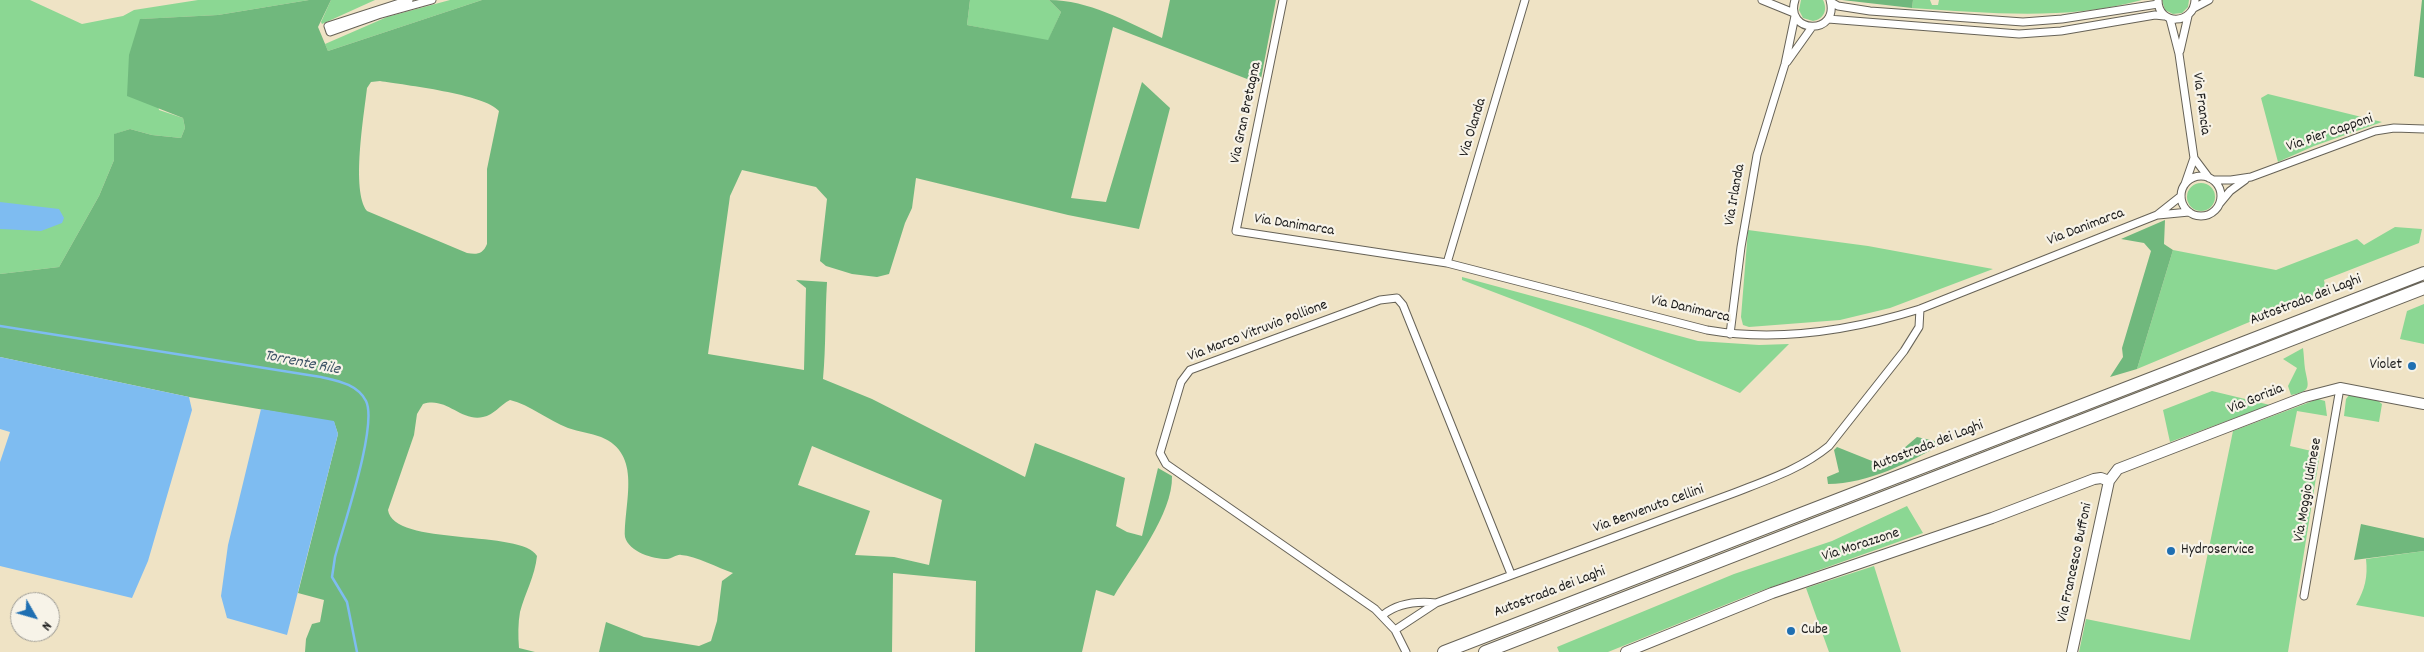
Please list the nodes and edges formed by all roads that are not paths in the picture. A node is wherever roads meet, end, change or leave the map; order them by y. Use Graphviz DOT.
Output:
graph roads {
  1 [pos="409,0"];
  2 [pos="432,0"];
  3 [pos="1283,0"];
  4 [pos="1525,0"];
  5 [pos="1762,0"];
  6 [pos="1795,0"];
  7 [pos="2209,0"];
  8 [pos="1830,1"];
  9 [pos="2158,2"];
  10 [pos="2194,4"];
  11 [pos="1794,14"];
  12 [pos="2188,16"];
  13 [pos="2167,17"];
  14 [pos="1828,19"];
  15 [pos="1812,27"];
  16 [pos="2180,54"];
  17 [pos="1785,64"];
  18 [pos="2424,129"];
  19 [pos="2194,158"];
  20 [pos="2247,178"];
  21 [pos="2211,179"];
  22 [pos="2185,184"];
  23 [pos="2181,196"];
  24 [pos="2219,204"];
  25 [pos="2189,212"];
  26 [pos="2157,215"];
  27 [pos="1236,231"];
  28 [pos="1447,263"];
  29 [pos="2424,273"];
  30 [pos="2424,288"];
  31 [pos="1920,308"];
  32 [pos="1730,334"];
  33 [pos="2340,388"];
  34 [pos="2424,404"];
  35 [pos="2109,481"];
  36 [pos="1511,574"];
  37 [pos="2304,596"];
  38 [pos="1436,603"];
  39 [pos="1383,615"];
  40 [pos="1396,630"];
  41 [pos="1406,652"];
  42 [pos="1444,652"];
  43 [pos="1485,652"];
  44 [pos="1626,652"];
  45 [pos="2072,652"];
  1 -- 2 [label="street"];
  3 -- 27 [label="street, Via Gran Bretagna"];
  4 -- 28 [label="street, Via Olanda"];
  5 -- 11 [label="street"];
  6 -- 11 [label="street, Via Irlanda"];
  7 -- 10 [label="street"];
  8 -- 9 [label="street"];
  8 -- 14 [label="street"];
  9 -- 13 [label="street, Via Francia"];
  10 -- 12 [label="street"];
  11 -- 15 [label="street"];
  11 -- 17 [label="street, Via Irlanda"];
  12 -- 13 [label="street"];
  12 -- 16 [label="street, Via Francia"];
  13 -- 14 [label="street"];
  13 -- 16 [label="street, Via Francia"];
  14 -- 15 [label="street"];
  15 -- 17 [label="street, Via Irlanda"];
  16 -- 19 [label="street, Via Francia"];
  17 -- 32 [label="street, Via Irlanda"];
  18 -- 20 [label="street, Via Pier Capponi"];
  19 -- 21 [label="street, Via Francia"];
  19 -- 22 [label="street, Via Francia"];
  20 -- 21 [label="street, Via Pier Capponi"];
  20 -- 24 [label="street, Via Pier Capponi"];
  21 -- 22 [label="street, Via Pier Capponi"];
  21 -- 24 [label="street"];
  22 -- 23 [label="street"];
  23 -- 25 [label="street"];
  23 -- 26 [label="street, Via Danimarca"];
  24 -- 25 [label="street, Via Pier Capponi"];
  25 -- 26 [label="street, Via Danimarca"];
  26 -- 31 [label="street, Via Danimarca"];
  27 -- 28 [label="street, Via Danimarca"];
  28 -- 32 [label="street, Via Danimarca"];
  29 -- 42 [label="highway, Autostrada dei Laghi"];
  30 -- 43 [label="highway, Autostrada dei Laghi"];
  31 -- 32 [label="street, Via Danimarca"];
  31 -- 36 [label="street, Via Benvenuto Cellini"];
  33 -- 34 [label="street, Via Gorizia"];
  33 -- 35 [label="street, Via Gorizia"];
  33 -- 37 [label="street, Via Moggio Udinese"];
  35 -- 44 [label="street, Via Morazzone"];
  35 -- 45 [label="street, Via Francesco Buffoni"];
  36 -- 38 [label="street, Via Benvenuto Cellini"];
  36 -- 39 [label="street, Via Marco Vitruvio Pollione"];
  38 -- 39 [label="street, Via Benvenuto Cellini"];
  38 -- 40 [label="street, Via Benvenuto Cellini"];
  39 -- 40 [label="street"];
  40 -- 41 [label="street"];
}
